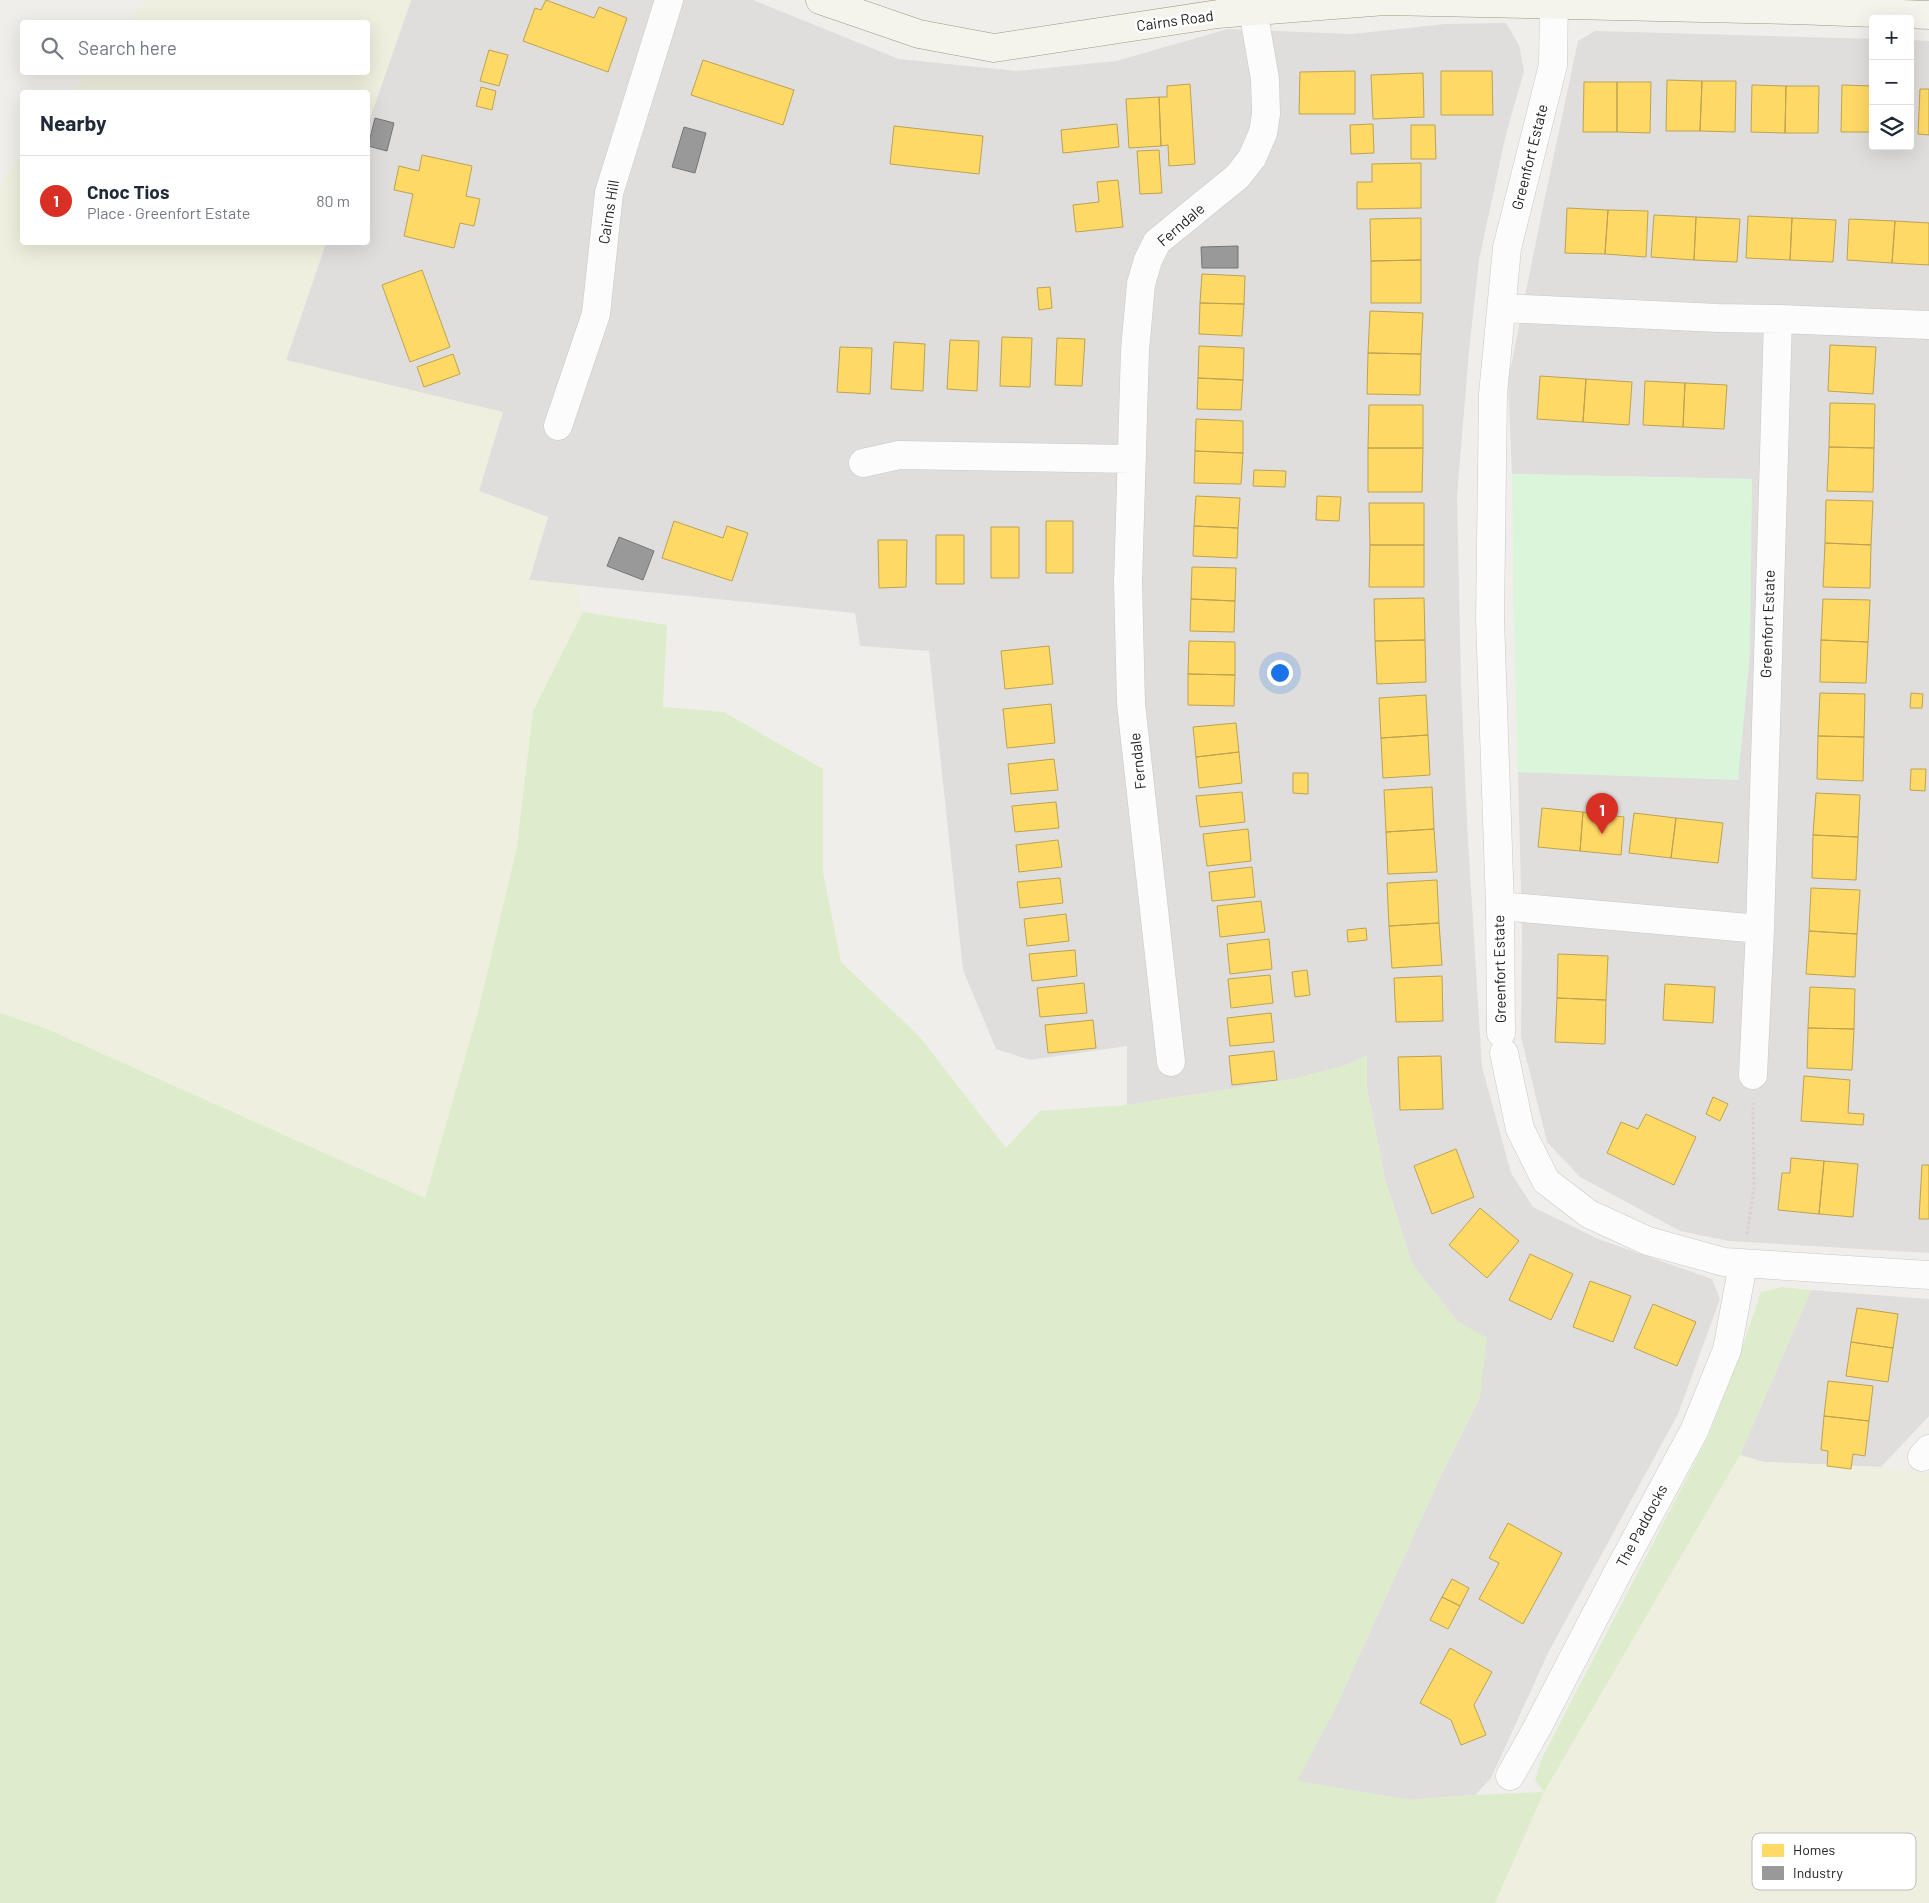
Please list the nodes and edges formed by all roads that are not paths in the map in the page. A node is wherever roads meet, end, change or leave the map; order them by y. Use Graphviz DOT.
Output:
graph roads {
  1 [pos="669,0"];
  2 [pos="820,0"];
  3 [pos="1554,2"];
  4 [pos="1253,10"];
  5 [pos="1929,14"];
  6 [pos="1502,308"];
  7 [pos="1778,319"];
  8 [pos="1929,325"];
  9 [pos="558,426"];
  10 [pos="1132,459"];
  11 [pos="862,463"];
  12 [pos="1500,906"];
  13 [pos="1760,930"];
  14 [pos="1171,1062"];
  15 [pos="1753,1075"];
  16 [pos="1743,1264"];
  17 [pos="1929,1275"];
  18 [pos="1510,1776"];
  1 -- 9 [label="street, Cairns Hill"];
  2 -- 4 [label="street, Cairns Road"];
  3 -- 4 [label="street, Cairns Road"];
  3 -- 5 [label="street, Cairns Road"];
  3 -- 6 [label="street, Greenfort Estate"];
  4 -- 10 [label="street, Ferndale"];
  6 -- 7 [label="street"];
  6 -- 12 [label="street, Greenfort Estate"];
  7 -- 8 [label="street"];
  7 -- 13 [label="street, Greenfort Estate"];
  10 -- 11 [label="street"];
  10 -- 14 [label="street, Ferndale"];
  12 -- 13 [label="street, Greenfort Estate"];
  12 -- 16 [label="street, Greenfort Estate"];
  13 -- 15 [label="street, Greenfort Estate"];
  16 -- 17 [label="street"];
  16 -- 18 [label="street, The Paddocks"];
}
